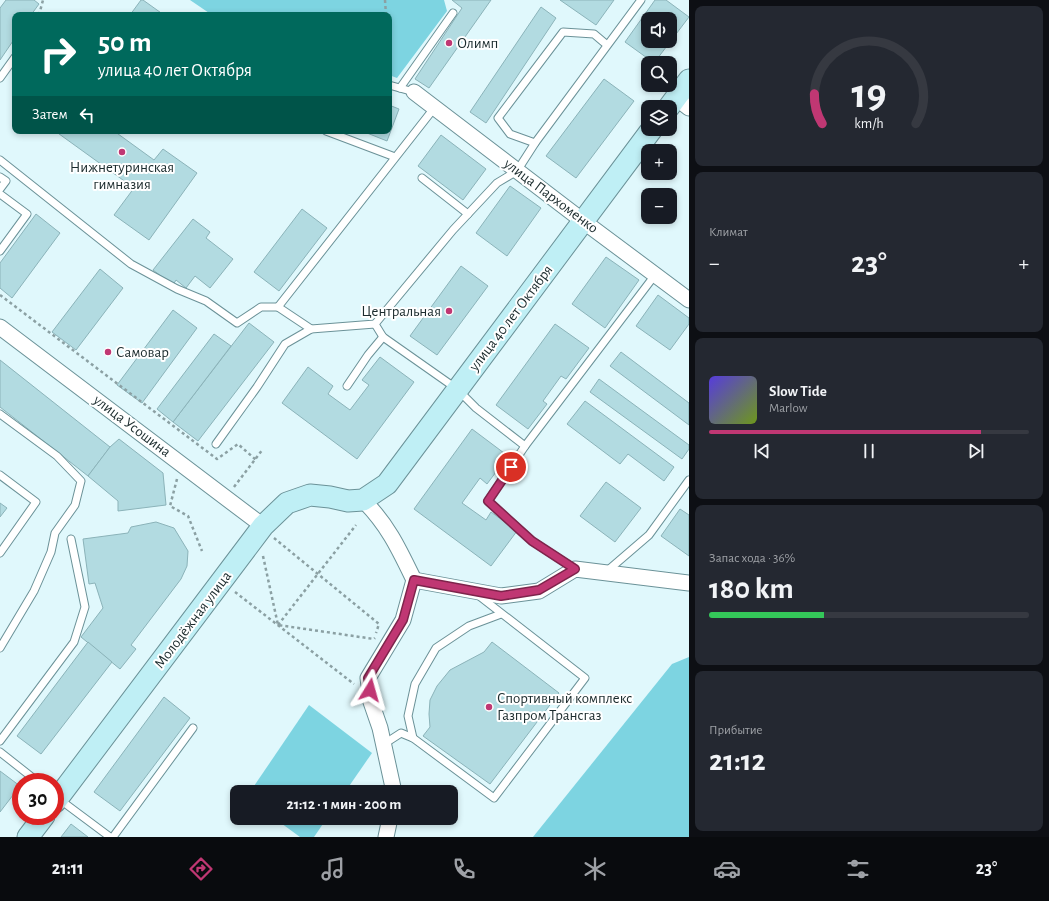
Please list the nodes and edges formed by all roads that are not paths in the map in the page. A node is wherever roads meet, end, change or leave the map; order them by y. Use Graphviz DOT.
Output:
graph roads {
  1 [pos="641,0"];
  2 [pos="453,13"];
  3 [pos="607,44"];
  4 [pos="12,61"];
  5 [pos="0,78"];
  6 [pos="689,80"];
  7 [pos="392,86"];
  8 [pos="407,90"];
  9 [pos="678,104"];
  10 [pos="434,107"];
  11 [pos="334,134"];
  12 [pos="647,136"];
  13 [pos="535,143"];
  14 [pos="395,158"];
  15 [pos="0,160"];
  16 [pos="517,171"];
  17 [pos="0,177"];
  18 [pos="422,178"];
  19 [pos="0,188"];
  20 [pos="0,194"];
  21 [pos="468,214"];
  22 [pos="583,221"];
  23 [pos="0,251"];
  24 [pos="655,275"];
  25 [pos="689,300"];
  26 [pos="278,307"];
  27 [pos="375,324"];
  28 [pos="0,327"];
  29 [pos="311,329"];
  30 [pos="383,337"];
  31 [pos="347,386"];
  32 [pos="457,389"];
  33 [pos="0,414"];
  34 [pos="216,444"];
  35 [pos="525,446"];
  36 [pos="0,475"];
  37 [pos="689,480"];
  38 [pos="363,500"];
  39 [pos="269,532"];
  40 [pos="71,539"];
  41 [pos="0,553"];
  42 [pos="575,569"];
  43 [pos="606,572"];
  44 [pos="414,580"];
  45 [pos="689,583"];
  46 [pos="473,591"];
  47 [pos="501,614"];
  48 [pos="0,648"];
  49 [pos="194,728"];
  50 [pos="413,738"];
  51 [pos="0,741"];
  52 [pos="384,744"];
  53 [pos="0,752"];
  54 [pos="27,773"];
  55 [pos="393,785"];
  56 [pos="64,788"];
  57 [pos="64,804"];
  58 [pos="37,825"];
  59 [pos="389,825"];
  60 [pos="28,837"];
  61 [pos="112,837"];
  62 [pos="386,837"];
  1 -- 3 [label="lane"];
  2 -- 8 [label="lane"];
  3 -- 13 [label="lane"];
  3 -- 13 [label="lane"];
  4 -- 5 [label="lane"];
  6 -- 9 [label="street"];
  7 -- 8 [label="lane"];
  8 -- 10 [label="street, улица Пархоменко"];
  10 -- 14 [label="lane"];
  10 -- 16 [label="street, улица Пархоменко"];
  11 -- 14 [label="lane"];
  12 -- 22 [label="street, улица 40 лет Октября"];
  13 -- 16 [label="lane"];
  14 -- 26 [label="lane"];
  15 -- 26 [label="lane"];
  16 -- 21 [label="lane"];
  16 -- 22 [label="street, улица Пархоменко"];
  17 -- 19 [label="lane"];
  18 -- 21 [label="lane"];
  20 -- 23 [label="lane"];
  21 -- 27 [label="lane"];
  22 -- 24 [label="street, улица Пархоменко"];
  22 -- 32 [label="street, улица 40 лет Октября"];
  24 -- 25 [label="street, улица Пархоменко"];
  24 -- 35 [label="lane"];
  26 -- 29 [label="lane"];
  27 -- 29 [label="lane"];
  27 -- 30 [label="lane"];
  28 -- 39 [label="street, улица Усошина"];
  29 -- 34 [label="lane"];
  30 -- 31 [label="lane"];
  30 -- 32 [label="lane"];
  32 -- 35 [label="lane"];
  32 -- 38 [label="street, улица 40 лет Октября"];
  33 -- 48 [label="lane"];
  35 -- 42 [label="lane"];
  36 -- 41 [label="lane"];
  37 -- 43 [label="lane"];
  38 -- 39 [label="street, Молодёжная улица"];
  38 -- 44 [label="street"];
  39 -- 56 [label="street, Молодёжная улица"];
  40 -- 51 [label="lane"];
  42 -- 43 [label="street"];
  42 -- 46 [label="street"];
  43 -- 45 [label="street"];
  44 -- 46 [label="street"];
  44 -- 52 [label="street"];
  46 -- 47 [label="lane"];
  47 -- 50 [label="lane"];
  47 -- 50 [label="lane"];
  49 -- 61 [label="lane"];
  50 -- 52 [label="lane"];
  52 -- 55 [label="street"];
  53 -- 54 [label="lane"];
  57 -- 61 [label="lane"];
  58 -- 60 [label="street"];
  59 -- 62 [label="street"];
}
